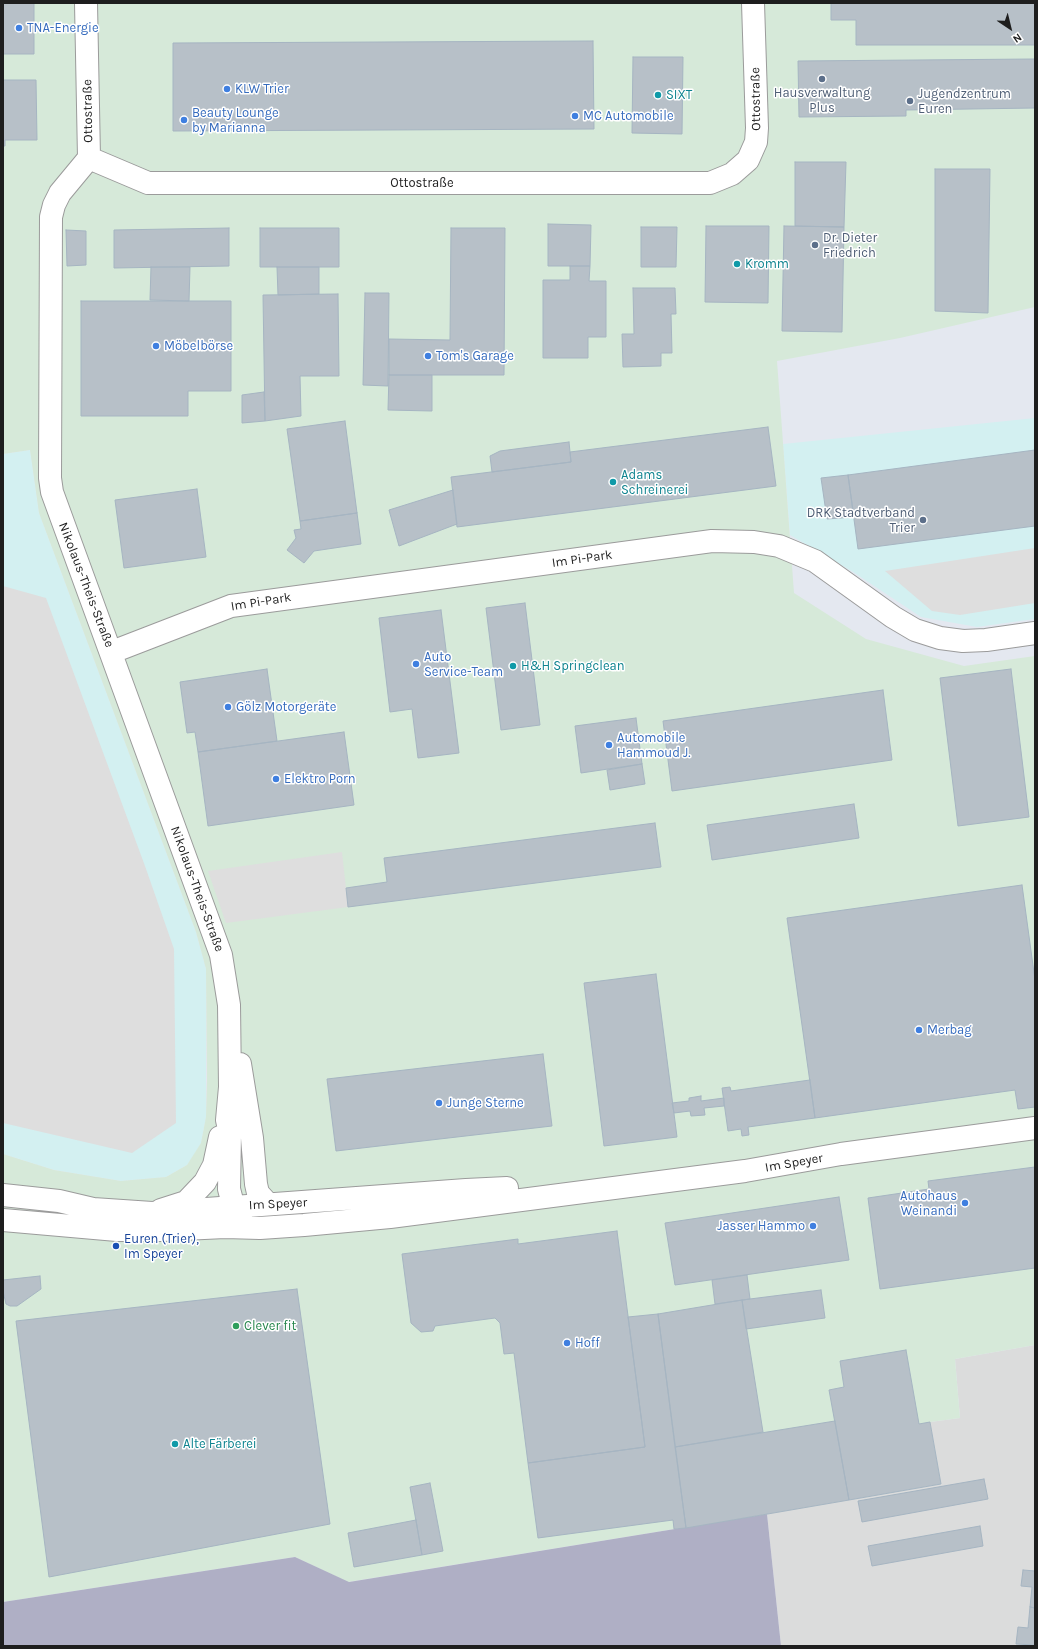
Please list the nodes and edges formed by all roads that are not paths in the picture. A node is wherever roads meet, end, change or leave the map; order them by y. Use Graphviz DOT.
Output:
graph roads {
  1 [pos="86,3"];
  2 [pos="753,3"];
  3 [pos="89,158"];
  4 [pos="1035,633"];
  5 [pos="112,652"];
  6 [pos="229,1005"];
  7 [pos="227,1120"];
  8 [pos="1035,1128"];
  9 [pos="3,1195"];
  10 [pos="552,1195"];
  11 [pos="245,1211"];
  12 [pos="152,1213"];
  13 [pos="3,1220"];
  1 -- 3 [label="street, Ottostraße"];
  2 -- 3 [label="street, Ottostraße"];
  3 -- 5 [label="street, Nikolaus-Theis-Straße"];
  4 -- 5 [label="street, Im Pi-Park"];
  5 -- 6 [label="street, Nikolaus-Theis-Straße"];
  6 -- 7 [label="street, Nikolaus-Theis-Straße"];
  6 -- 11 [label="street, Nikolaus-Theis-Straße"];
  7 -- 11 [label="street, Nikolaus-Theis-Straße"];
  7 -- 12 [label="street, Nikolaus-Theis-Straße"];
  8 -- 10 [label="street, Im Speyer"];
  9 -- 12 [label="street, Im Speyer"];
  10 -- 11 [label="street, Im Speyer"];
  10 -- 11 [label="street, Im Speyer"];
  11 -- 12 [label="street, Im Speyer"];
  11 -- 13 [label="street, Im Speyer"];
}
